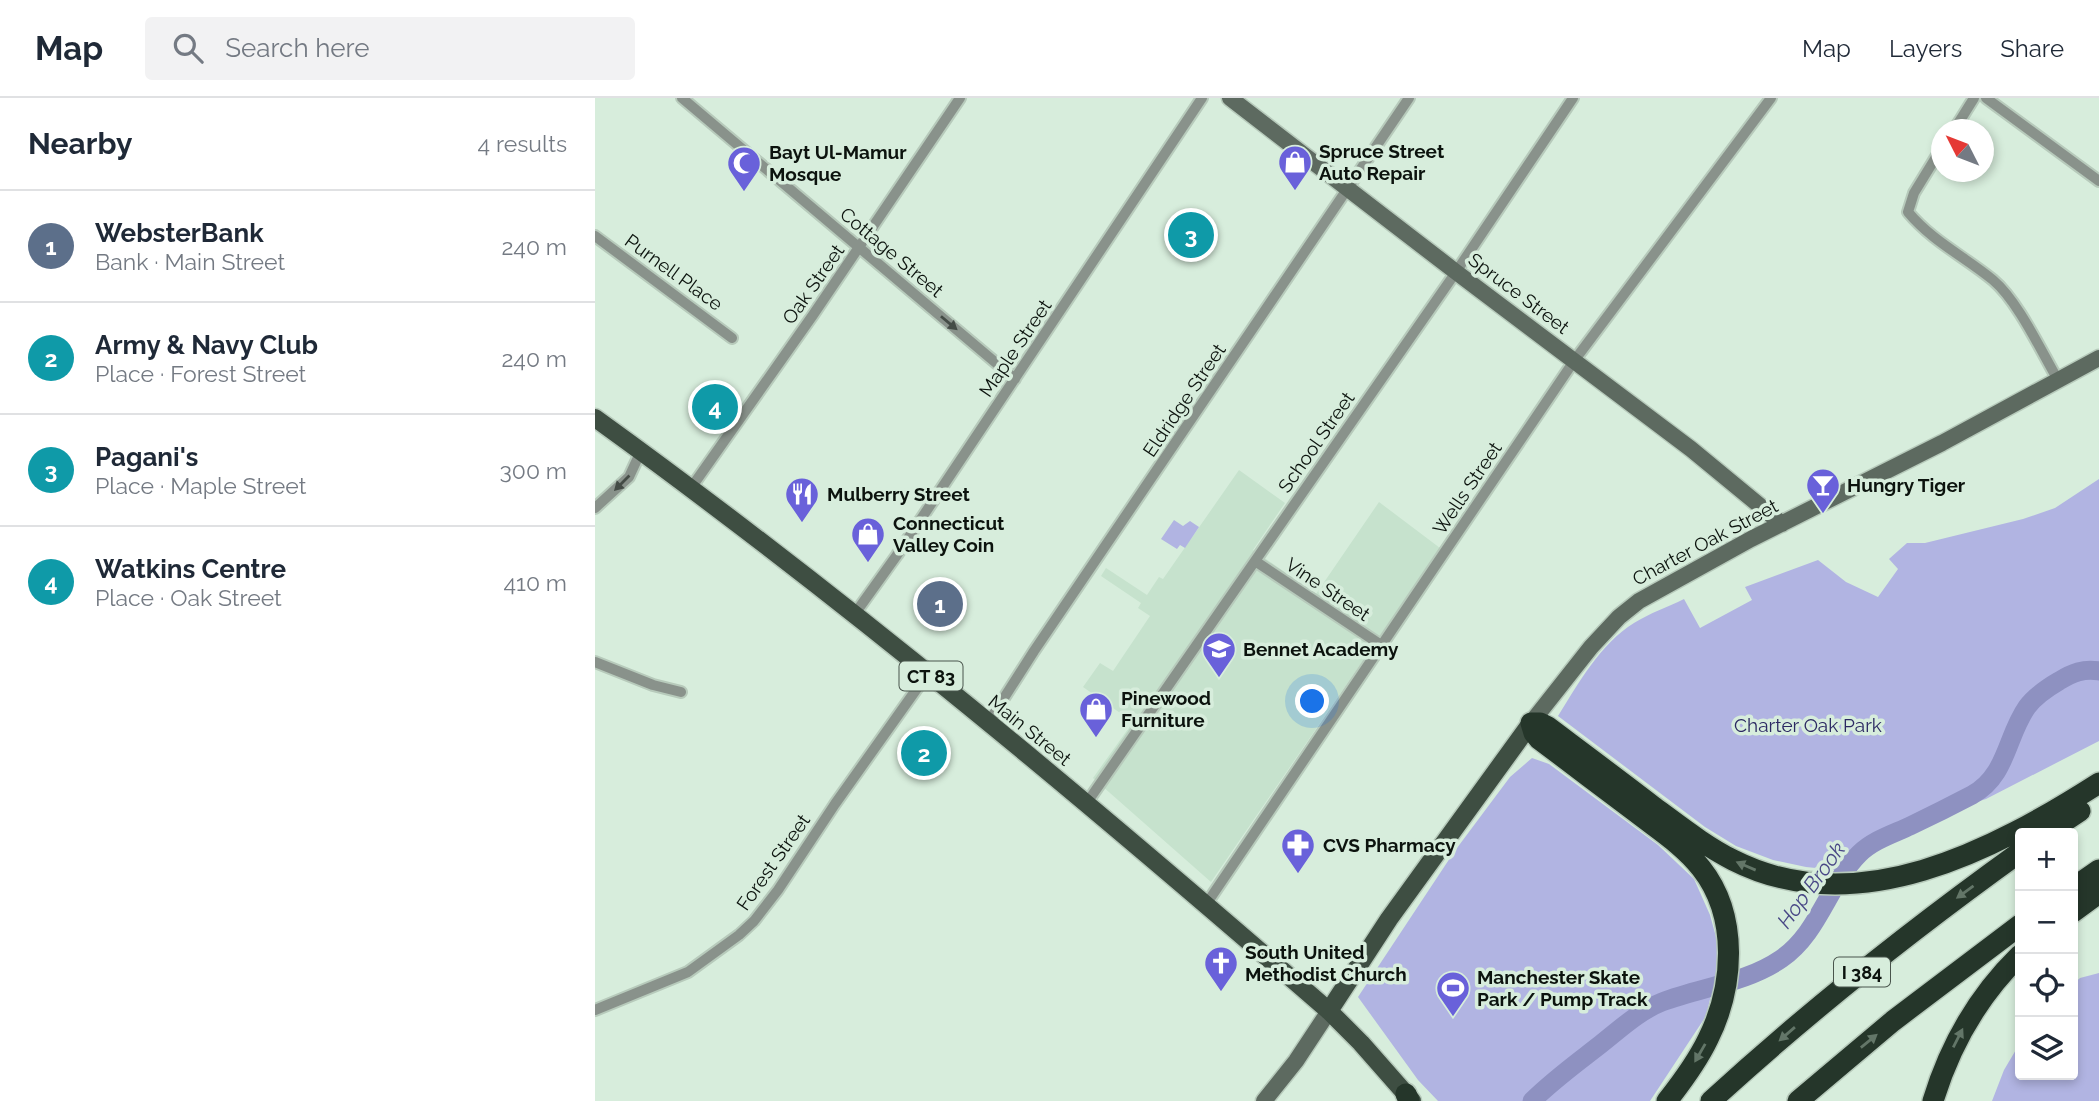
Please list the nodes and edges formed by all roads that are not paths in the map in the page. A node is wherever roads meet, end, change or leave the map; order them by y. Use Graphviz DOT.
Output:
graph roads {
  1 [pos="682,98"];
  2 [pos="960,98"];
  3 [pos="1202,98"];
  4 [pos="1230,98"];
  5 [pos="1409,98"];
  6 [pos="1573,98"];
  7 [pos="1771,98"];
  8 [pos="1974,98"];
  9 [pos="1986,98"];
  10 [pos="1961,119"];
  11 [pos="1931,165"];
  12 [pos="2099,181"];
  13 [pos="1348,190"];
  14 [pos="595,236"];
  15 [pos="860,247"];
  16 [pos="1456,272"];
  17 [pos="732,338"];
  18 [pos="2099,358"];
  19 [pos="1574,360"];
  20 [pos="1015,379"];
  21 [pos="2059,380"];
  22 [pos="595,418"];
  23 [pos="641,451"];
  24 [pos="691,488"];
  25 [pos="595,508"];
  26 [pos="1781,524"];
  27 [pos="1255,561"];
  28 [pos="854,615"];
  29 [pos="1381,646"];
  30 [pos="595,662"];
  31 [pos="928,673"];
  32 [pos="681,692"];
  33 [pos="988,723"];
  34 [pos="1531,723"];
  35 [pos="2099,783"];
  36 [pos="2099,798"];
  37 [pos="1086,804"];
  38 [pos="2054,828"];
  39 [pos="2015,856"];
  40 [pos="2099,870"];
  41 [pos="2078,885"];
  42 [pos="2099,893"];
  43 [pos="1205,906"];
  44 [pos="2078,908"];
  45 [pos="2015,929"];
  46 [pos="2015,960"];
  47 [pos="595,1010"];
  48 [pos="1329,1011"];
  49 [pos="1409,1099"];
  50 [pos="1264,1101"];
  51 [pos="1667,1101"];
  52 [pos="1711,1101"];
  53 [pos="1798,1101"];
  54 [pos="1933,1101"];
  1 -- 15 [label="street, Cottage Street"];
  2 -- 15 [label="street, Oak Street"];
  3 -- 20 [label="street, Maple Street"];
  4 -- 13 [label="main road, Spruce Street"];
  5 -- 13 [label="street, Eldridge Street"];
  6 -- 16 [label="street, School Street"];
  7 -- 19 [label="street, Wells Street"];
  8 -- 10 [label="street"];
  9 -- 12 [label="street"];
  11 -- 21 [label="street"];
  13 -- 16 [label="main road, Spruce Street"];
  13 -- 33 [label="street, Eldridge Street"];
  14 -- 17 [label="street, Purnell Place"];
  15 -- 20 [label="street, Cottage Street, one-way"];
  15 -- 24 [label="street, Oak Street"];
  16 -- 19 [label="main road, Spruce Street"];
  16 -- 27 [label="street, School Street"];
  18 -- 21 [label="main road, Charter Oak Street"];
  19 -- 26 [label="main road, Spruce Street"];
  19 -- 29 [label="street, Wells Street"];
  20 -- 28 [label="street, Maple Street"];
  21 -- 26 [label="main road, Charter Oak Street"];
  22 -- 23 [label="main road, Main Street / CT 83"];
  23 -- 24 [label="main road, Main Street / CT 83"];
  23 -- 25 [label="street, one-way"];
  24 -- 28 [label="main road, Main Street / CT 83"];
  26 -- 34 [label="main road, Charter Oak Street"];
  27 -- 29 [label="street, Vine Street"];
  27 -- 37 [label="street, School Street"];
  28 -- 31 [label="main road, Main Street / CT 83"];
  29 -- 43 [label="street, Wells Street"];
  30 -- 32 [label="street"];
  31 -- 33 [label="main road, Main Street / CT 83"];
  31 -- 47 [label="street, Forest Street"];
  33 -- 37 [label="main road, Main Street / CT 83"];
  35 -- 34 [label="highway, one-way"];
  34 -- 48 [label="main road, Charter Oak Street"];
  34 -- 51 [label="highway, one-way"];
  36 -- 38 [label="highway"];
  37 -- 43 [label="main road, Main Street / CT 83"];
  39 -- 52 [label="highway, I 384, one-way"];
  40 -- 41 [label="highway"];
  42 -- 44 [label="highway"];
  43 -- 48 [label="main road, Main Street / CT 83"];
  53 -- 45 [label="highway, one-way"];
  54 -- 46 [label="highway, one-way"];
  48 -- 49 [label="main road, CT 83"];
  48 -- 50 [label="main road"];
}
